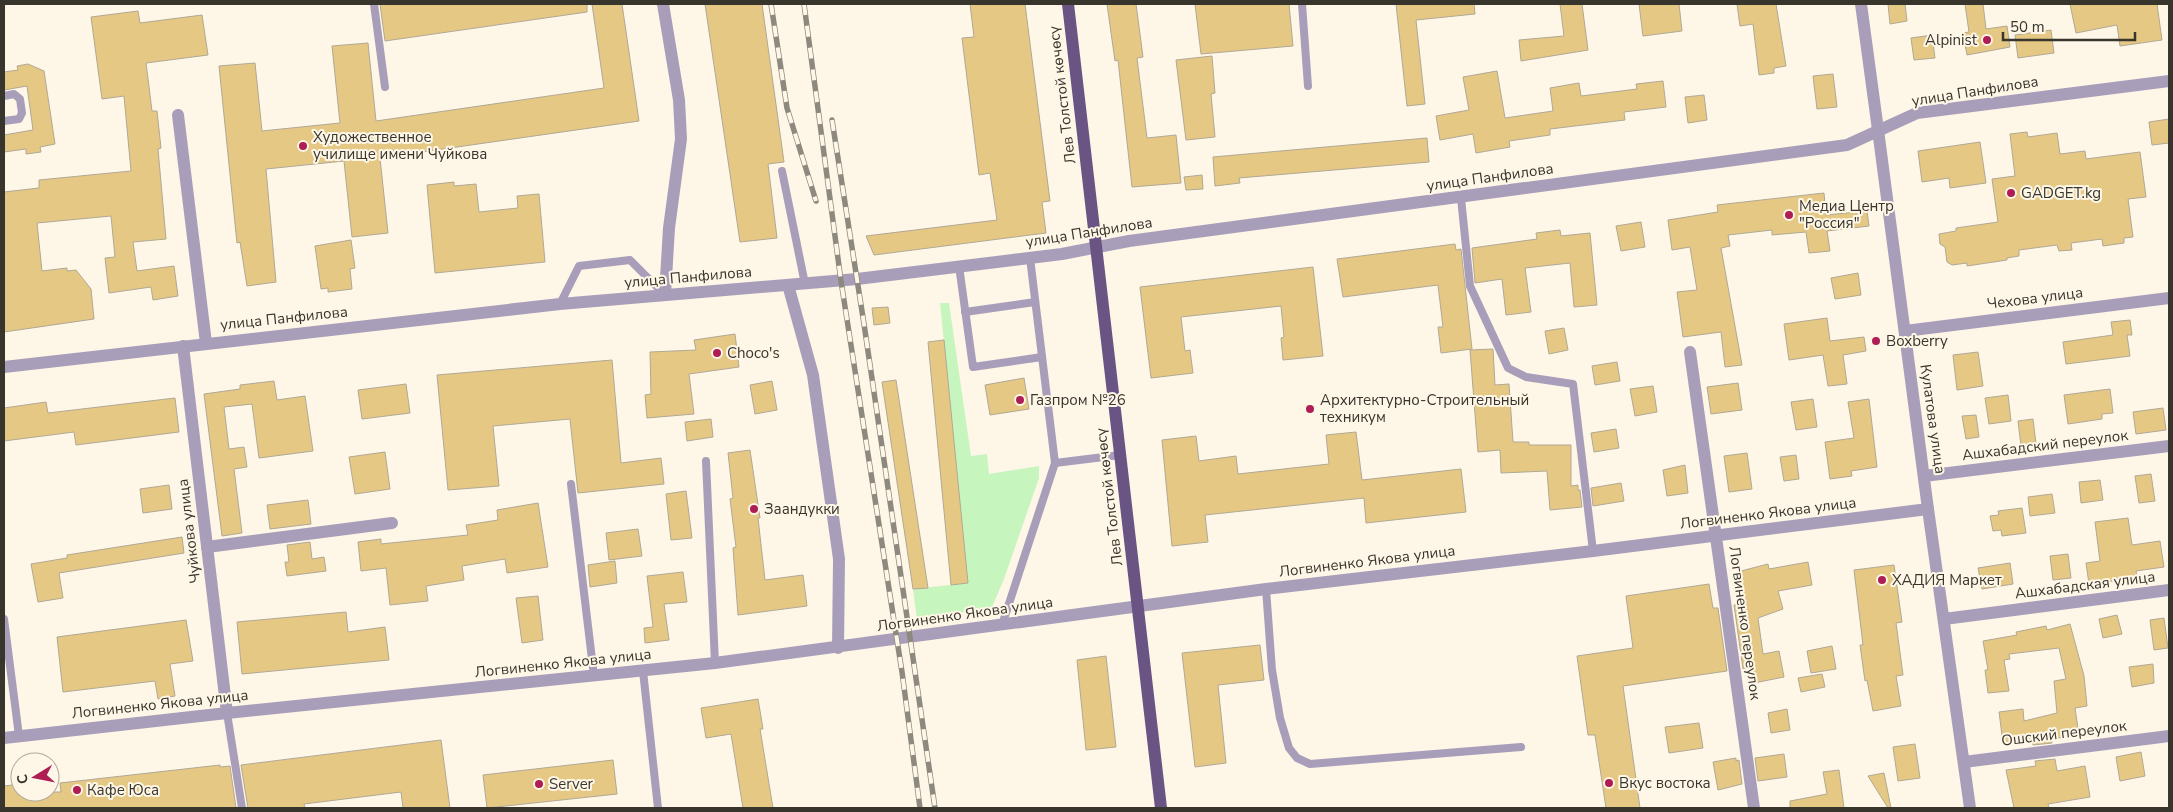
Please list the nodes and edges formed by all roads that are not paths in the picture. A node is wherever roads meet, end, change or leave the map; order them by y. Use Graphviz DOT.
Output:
graph roads {
  1 [pos="374,4"];
  2 [pos="663,4"];
  3 [pos="1068,4"];
  4 [pos="1302,4"];
  5 [pos="1861,4"];
  6 [pos="2169,81"];
  7 [pos="1308,86"];
  8 [pos="385,87"];
  9 [pos="4,96"];
  10 [pos="178,115"];
  11 [pos="4,121"];
  12 [pos="1878,130"];
  13 [pos="782,171"];
  14 [pos="1461,198"];
  15 [pos="1096,246"];
  16 [pos="1030,258"];
  17 [pos="959,266"];
  18 [pos="805,284"];
  19 [pos="788,285"];
  20 [pos="665,295"];
  21 [pos="2169,298"];
  22 [pos="1035,302"];
  23 [pos="560,304"];
  24 [pos="965,312"];
  25 [pos="1905,331"];
  26 [pos="206,344"];
  27 [pos="183,346"];
  28 [pos="1690,352"];
  29 [pos="1042,357"];
  30 [pos="4,367"];
  31 [pos="2169,446"];
  32 [pos="1120,455"];
  33 [pos="706,461"];
  34 [pos="1055,463"];
  35 [pos="1924,476"];
  36 [pos="571,484"];
  37 [pos="1928,509"];
  38 [pos="392,523"];
  39 [pos="1716,536"];
  40 [pos="207,547"];
  41 [pos="1593,551"];
  42 [pos="1266,589"];
  43 [pos="2169,590"];
  44 [pos="1139,607"];
  45 [pos="4,619"];
  46 [pos="1944,619"];
  47 [pos="1002,625"];
  48 [pos="838,648"];
  49 [pos="715,663"];
  50 [pos="643,671"];
  51 [pos="594,676"];
  52 [pos="227,713"];
  53 [pos="19,736"];
  54 [pos="2169,736"];
  55 [pos="4,738"];
  56 [pos="1521,747"];
  57 [pos="1964,762"];
  58 [pos="242,808"];
  59 [pos="658,808"];
  60 [pos="1161,808"];
  61 [pos="1754,808"];
  62 [pos="1970,808"];
  1 -- 8 [label="lane"];
  2 -- 20 [label="street"];
  3 -- 15 [label="main road, Лев Толстой көчөсү"];
  4 -- 7 [label="lane"];
  5 -- 12 [label="street, Кулатова улица"];
  6 -- 12 [label="street, улица Панфилова"];
  9 -- 11 [label="lane"];
  10 -- 26 [label="street"];
  12 -- 14 [label="street, улица Панфилова"];
  12 -- 25 [label="street, Кулатова улица"];
  13 -- 18 [label="lane"];
  14 -- 15 [label="street, улица Панфилова"];
  14 -- 41 [label="lane"];
  15 -- 16 [label="street, улица Панфилова"];
  15 -- 32 [label="main road, Лев Толстой көчөсү"];
  16 -- 17 [label="street, улица Панфилова"];
  16 -- 22 [label="lane"];
  17 -- 18 [label="street, улица Панфилова"];
  17 -- 24 [label="lane"];
  18 -- 19 [label="street, улица Панфилова"];
  19 -- 20 [label="street, улица Панфилова"];
  19 -- 48 [label="street"];
  20 -- 23 [label="street, улица Панфилова"];
  20 -- 23 [label="lane"];
  21 -- 25 [label="street, Чехова улица"];
  22 -- 24 [label="lane"];
  22 -- 29 [label="lane"];
  23 -- 26 [label="street, улица Панфилова"];
  24 -- 29 [label="lane"];
  25 -- 35 [label="street, Кулатова улица"];
  26 -- 27 [label="street, улица Панфилова"];
  27 -- 30 [label="street, улица Панфилова"];
  27 -- 40 [label="street, Чуйкова улица"];
  28 -- 39 [label="street, Логвиненко переулок"];
  29 -- 34 [label="lane"];
  31 -- 35 [label="street, Ашхабадский переулок"];
  32 -- 34 [label="lane"];
  32 -- 44 [label="main road, Лев Толстой көчөсү"];
  33 -- 49 [label="lane"];
  34 -- 47 [label="lane"];
  35 -- 37 [label="street, Кулатова улица"];
  36 -- 51 [label="lane"];
  37 -- 39 [label="street, Логвиненко Якова улица"];
  37 -- 46 [label="street, Кулатова улица"];
  38 -- 40 [label="street"];
  39 -- 41 [label="street, Логвиненко Якова улица"];
  39 -- 61 [label="street, Логвиненко переулок"];
  40 -- 52 [label="street, Чуйкова улица"];
  41 -- 42 [label="street, Логвиненко Якова улица"];
  42 -- 44 [label="street, Логвиненко Якова улица"];
  42 -- 56 [label="lane"];
  43 -- 46 [label="street, Ашхабадская улица"];
  44 -- 47 [label="street, Логвиненко Якова улица"];
  44 -- 60 [label="main road, Лев Толстой көчөсү"];
  45 -- 53 [label="lane"];
  46 -- 57 [label="street, Кулатова улица"];
  47 -- 48 [label="street, Логвиненко Якова улица"];
  48 -- 49 [label="street, Логвиненко Якова улица"];
  49 -- 50 [label="street, Логвиненко Якова улица"];
  50 -- 51 [label="street, Логвиненко Якова улица"];
  50 -- 59 [label="lane"];
  51 -- 52 [label="street, Логвиненко Якова улица"];
  52 -- 53 [label="street, Логвиненко Якова улица"];
  52 -- 58 [label="lane"];
  53 -- 55 [label="street, Логвиненко Якова улица"];
  54 -- 57 [label="street, Ошский переулок"];
  57 -- 62 [label="street, Кулатова улица"];
}
